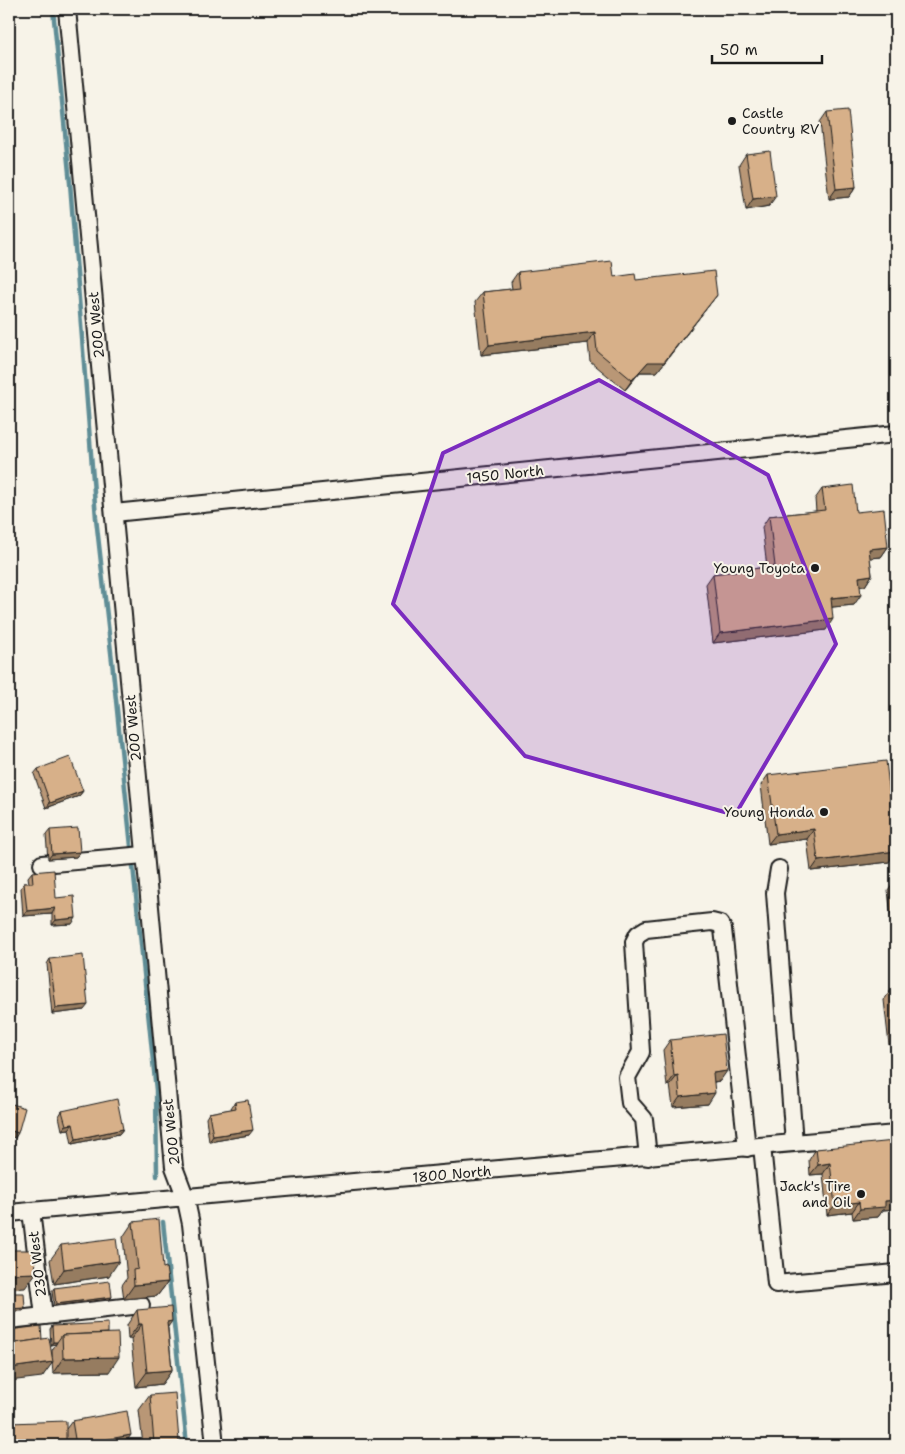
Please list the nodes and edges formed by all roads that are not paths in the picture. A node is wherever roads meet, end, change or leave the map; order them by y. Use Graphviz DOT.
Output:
graph roads {
  1 [pos="66,9"];
  2 [pos="896,434"];
  3 [pos="114,513"];
  4 [pos="135,856"];
  5 [pos="42,864"];
  6 [pos="779,869"];
  7 [pos="896,1134"];
  8 [pos="794,1144"];
  9 [pos="754,1147"];
  10 [pos="648,1157"];
  11 [pos="185,1196"];
  12 [pos="31,1211"];
  13 [pos="9,1213"];
  14 [pos="896,1273"];
  15 [pos="141,1306"];
  16 [pos="44,1316"];
  17 [pos="9,1320"];
  18 [pos="215,1445"];
  1 -- 3 [label="street, 200 West"];
  2 -- 3 [label="street, 1950 North"];
  3 -- 4 [label="street, 200 West"];
  4 -- 5 [label="street"];
  4 -- 11 [label="street, 200 West"];
  6 -- 8 [label="street"];
  7 -- 8 [label="street, 1800 North"];
  8 -- 9 [label="street, 1800 North"];
  9 -- 10 [label="street, 1800 North"];
  9 -- 10 [label="street"];
  9 -- 14 [label="street"];
  10 -- 11 [label="street, 1800 North"];
  11 -- 12 [label="street, 1800 North"];
  11 -- 18 [label="street, 200 West"];
  12 -- 13 [label="street, 1800 North"];
  12 -- 16 [label="street, 230 West"];
  15 -- 16 [label="street"];
  16 -- 17 [label="street"];
}
